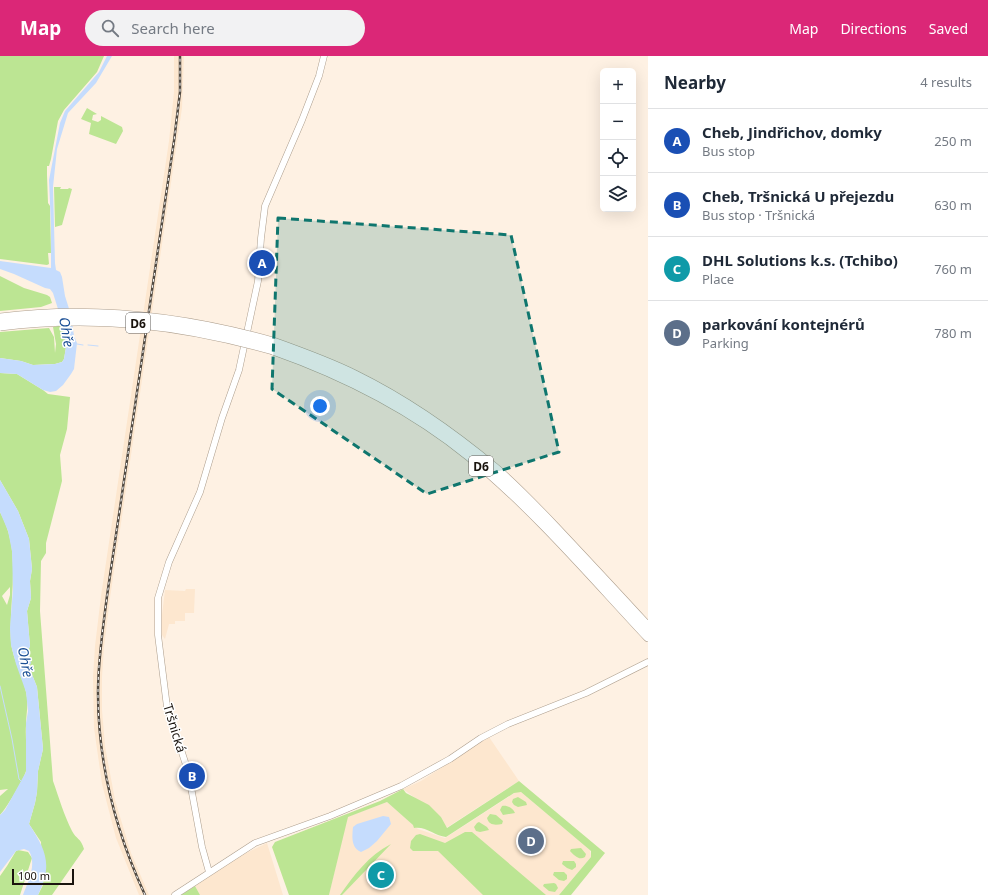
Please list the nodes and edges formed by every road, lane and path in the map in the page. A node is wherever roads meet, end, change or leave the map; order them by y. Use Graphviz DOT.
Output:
graph roads {
  1 [pos="324,56"];
  2 [pos="0,318"];
  3 [pos="0,326"];
  4 [pos="273,346"];
  5 [pos="648,627"];
  6 [pos="648,637"];
  7 [pos="647,662"];
  8 [pos="209,872"];
  9 [pos="175,895"];
  1 -- 8 [label="street, Tršnická"];
  2 -- 4 [label="highway, D6, bridge"];
  3 -- 4 [label="highway, D6, bridge"];
  4 -- 5 [label="highway, D6"];
  4 -- 6 [label="highway, D6"];
  7 -- 8 [label="street"];
  8 -- 9 [label="street"];
}
